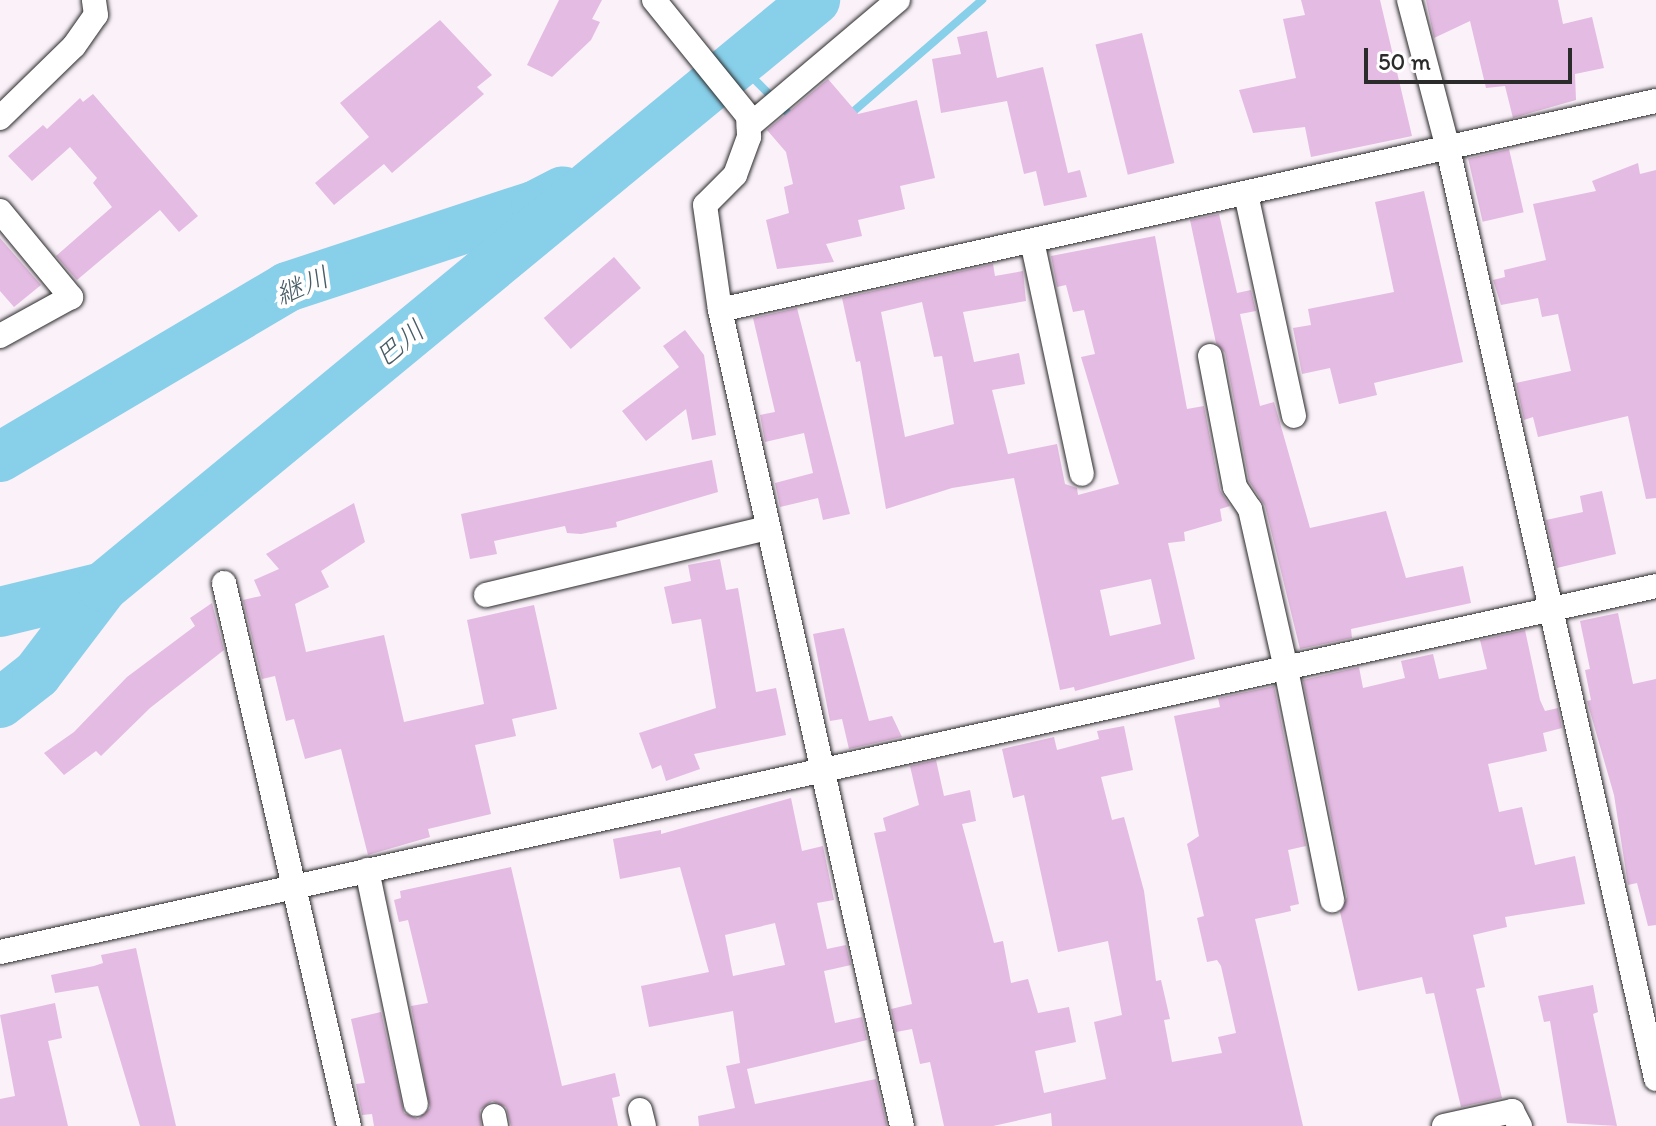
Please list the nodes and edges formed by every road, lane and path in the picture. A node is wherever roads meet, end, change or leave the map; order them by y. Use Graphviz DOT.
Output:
graph roads {
  1 [pos="94,0"];
  2 [pos="898,0"];
  3 [pos="1409,0"];
  4 [pos="657,4"];
  5 [pos="1656,101"];
  6 [pos="0,118"];
  7 [pos="749,121"];
  8 [pos="1448,149"];
  9 [pos="1246,194"];
  10 [pos="0,211"];
  11 [pos="1032,241"];
  12 [pos="720,310"];
  13 [pos="0,336"];
  14 [pos="1210,356"];
  15 [pos="1294,416"];
  16 [pos="1082,474"];
  17 [pos="768,528"];
  18 [pos="224,583"];
  19 [pos="1656,586"];
  20 [pos="486,595"];
  21 [pos="1552,610"];
  22 [pos="1286,669"];
  23 [pos="821,771"];
  24 [pos="367,870"];
  25 [pos="295,886"];
  26 [pos="1332,900"];
  27 [pos="0,952"];
  28 [pos="1656,1079"];
  29 [pos="416,1104"];
  30 [pos="349,1126"];
  31 [pos="902,1126"];
  32 [pos="1444,1126"];
  33 [pos="1520,1126"];
  1 -- 6 [label="street"];
  2 -- 7 [label="street"];
  3 -- 8 [label="street"];
  4 -- 7 [label="street"];
  5 -- 8 [label="street"];
  7 -- 12 [label="street"];
  8 -- 9 [label="street"];
  8 -- 21 [label="street"];
  9 -- 11 [label="street"];
  9 -- 15 [label="street"];
  10 -- 13 [label="street"];
  11 -- 12 [label="street"];
  11 -- 16 [label="street"];
  12 -- 17 [label="street"];
  14 -- 22 [label="street"];
  17 -- 20 [label="street"];
  17 -- 23 [label="street"];
  18 -- 25 [label="street"];
  19 -- 21 [label="street"];
  21 -- 22 [label="street"];
  21 -- 28 [label="street"];
  22 -- 23 [label="street"];
  22 -- 26 [label="street"];
  23 -- 24 [label="street"];
  23 -- 31 [label="street"];
  24 -- 25 [label="street"];
  24 -- 29 [label="street"];
  25 -- 27 [label="street"];
  25 -- 30 [label="street"];
  32 -- 33 [label="street"];
}
